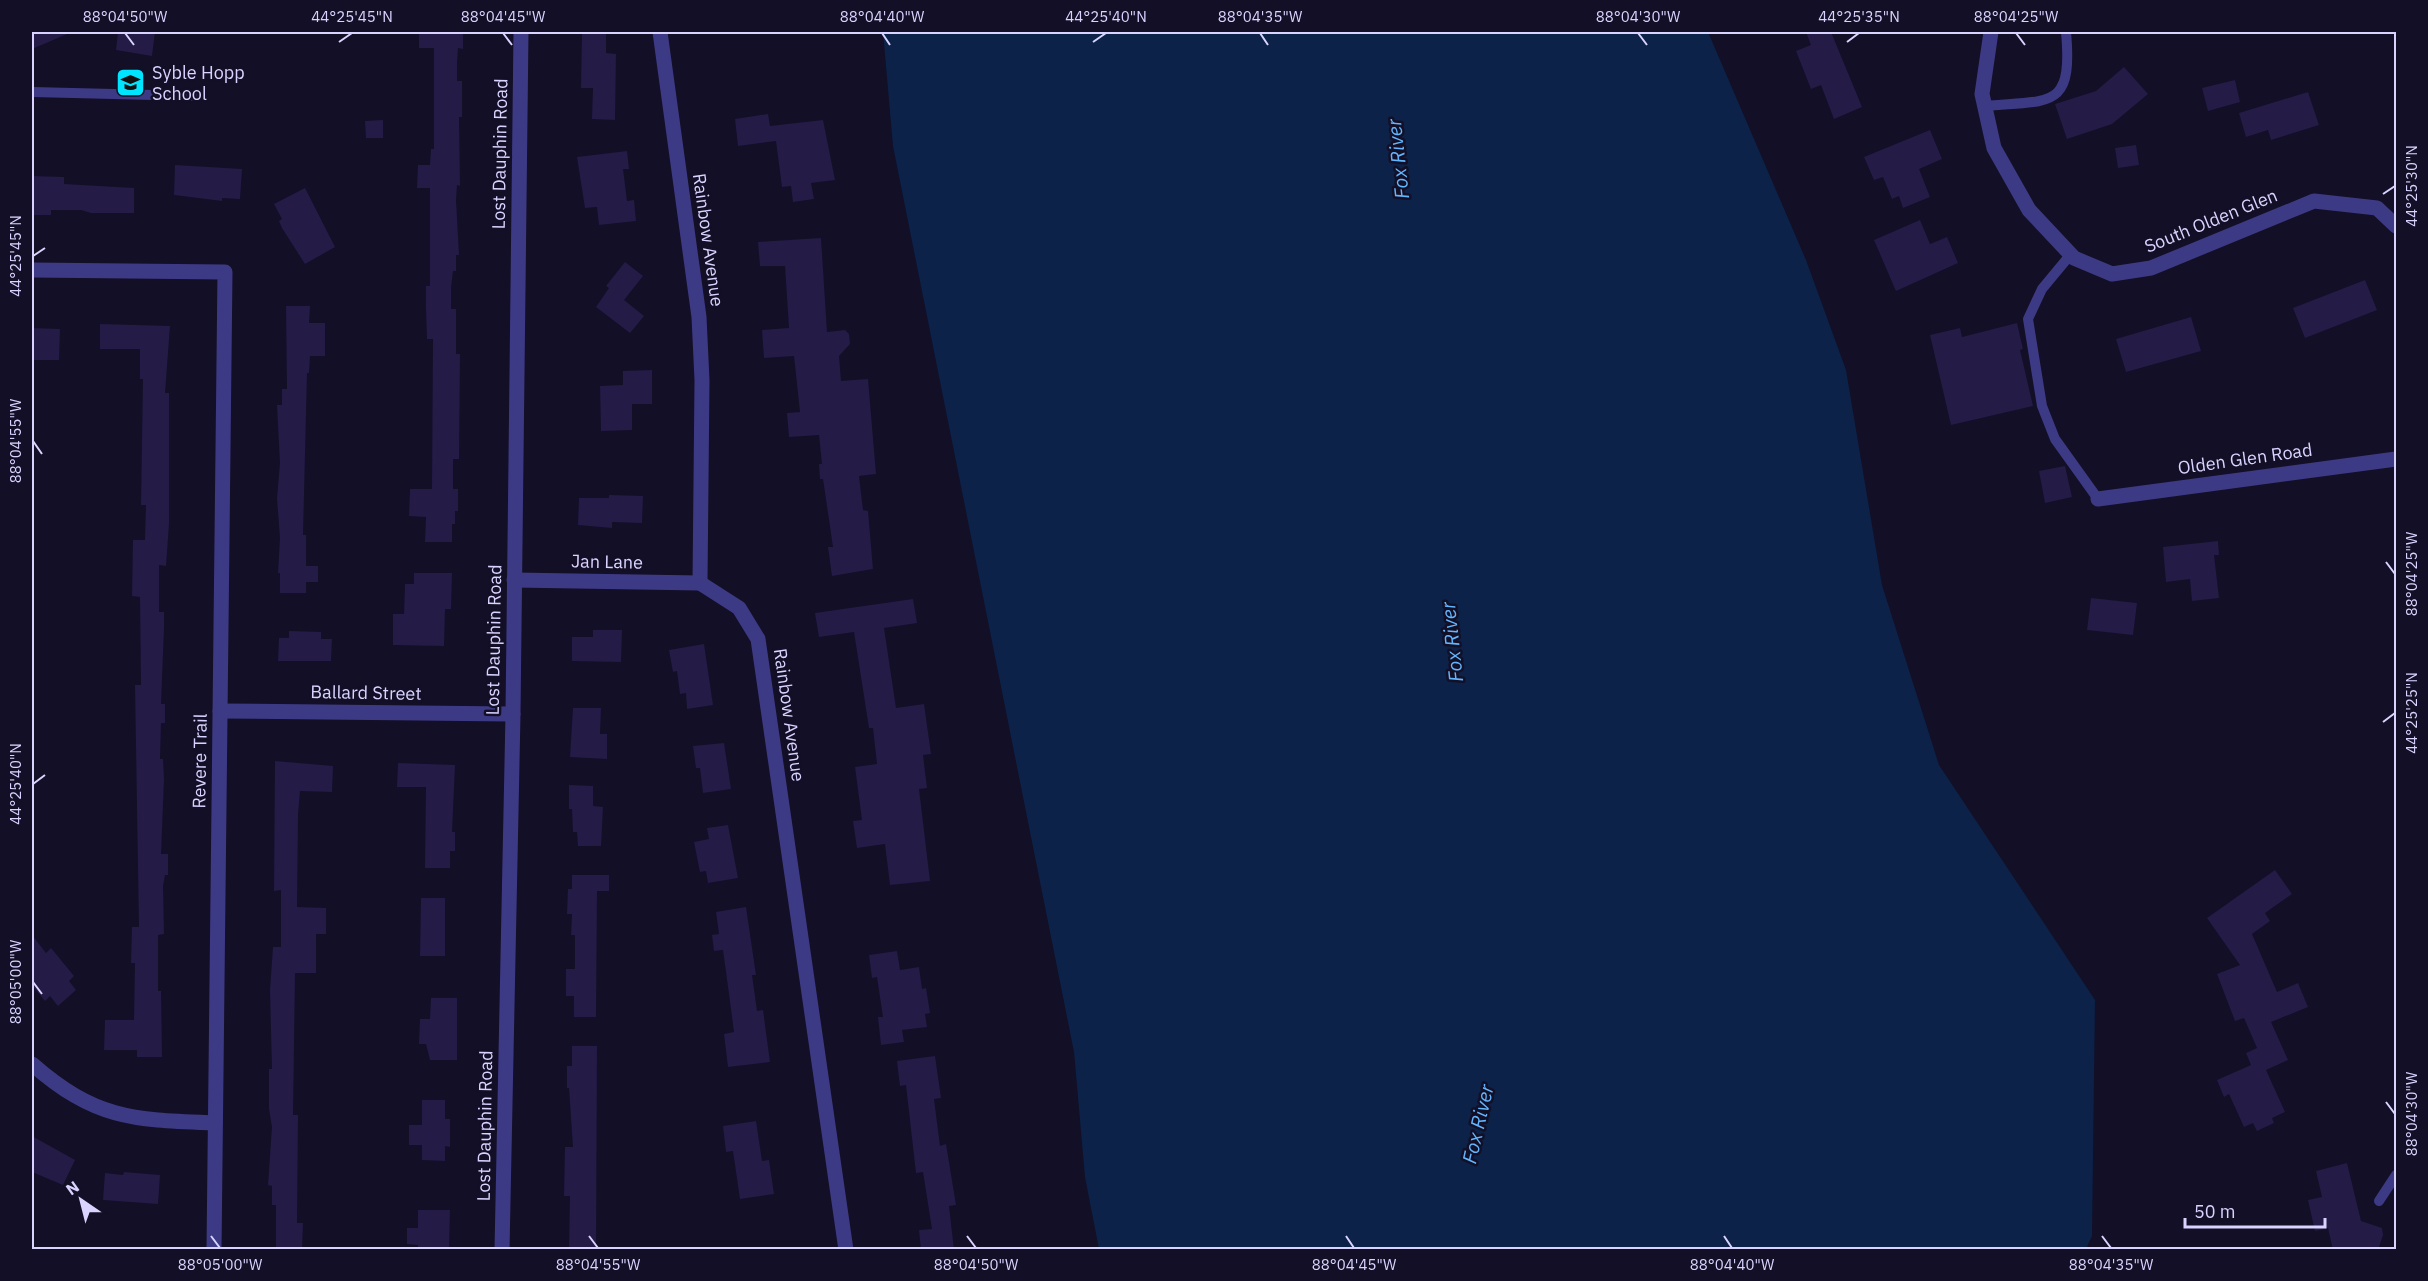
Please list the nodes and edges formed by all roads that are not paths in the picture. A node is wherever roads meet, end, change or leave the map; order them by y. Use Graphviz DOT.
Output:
graph roads {
  1 [pos="521,32"];
  2 [pos="660,32"];
  3 [pos="1990,32"];
  4 [pos="2066,32"];
  5 [pos="32,92"];
  6 [pos="195,96"];
  7 [pos="1985,106"];
  8 [pos="2397,226"];
  9 [pos="2071,254"];
  10 [pos="32,270"];
  11 [pos="2397,459"];
  12 [pos="2098,499"];
  13 [pos="514,580"];
  14 [pos="700,583"];
  15 [pos="220,711"];
  16 [pos="513,714"];
  17 [pos="32,1064"];
  18 [pos="215,1123"];
  19 [pos="2397,1175"];
  20 [pos="2379,1201"];
  21 [pos="214,1250"];
  22 [pos="502,1250"];
  23 [pos="846,1250"];
  1 -- 13 [label="street, Lost Dauphin Road"];
  2 -- 14 [label="street, Rainbow Avenue"];
  3 -- 7 [label="street, South Olden Glen"];
  4 -- 7 [label="lane"];
  5 -- 6 [label="lane"];
  7 -- 9 [label="street, South Olden Glen"];
  8 -- 9 [label="street, South Olden Glen"];
  9 -- 12 [label="lane"];
  10 -- 15 [label="street, Revere Trail"];
  11 -- 12 [label="street, Olden Glen Road"];
  13 -- 14 [label="street, Jan Lane"];
  13 -- 16 [label="street, Lost Dauphin Road"];
  14 -- 23 [label="street, Rainbow Avenue"];
  15 -- 16 [label="street, Ballard Street"];
  15 -- 18 [label="street, Revere Trail"];
  16 -- 22 [label="street, Lost Dauphin Road"];
  17 -- 18 [label="street"];
  18 -- 21 [label="street, Revere Trail"];
  19 -- 20 [label="lane"];
}
